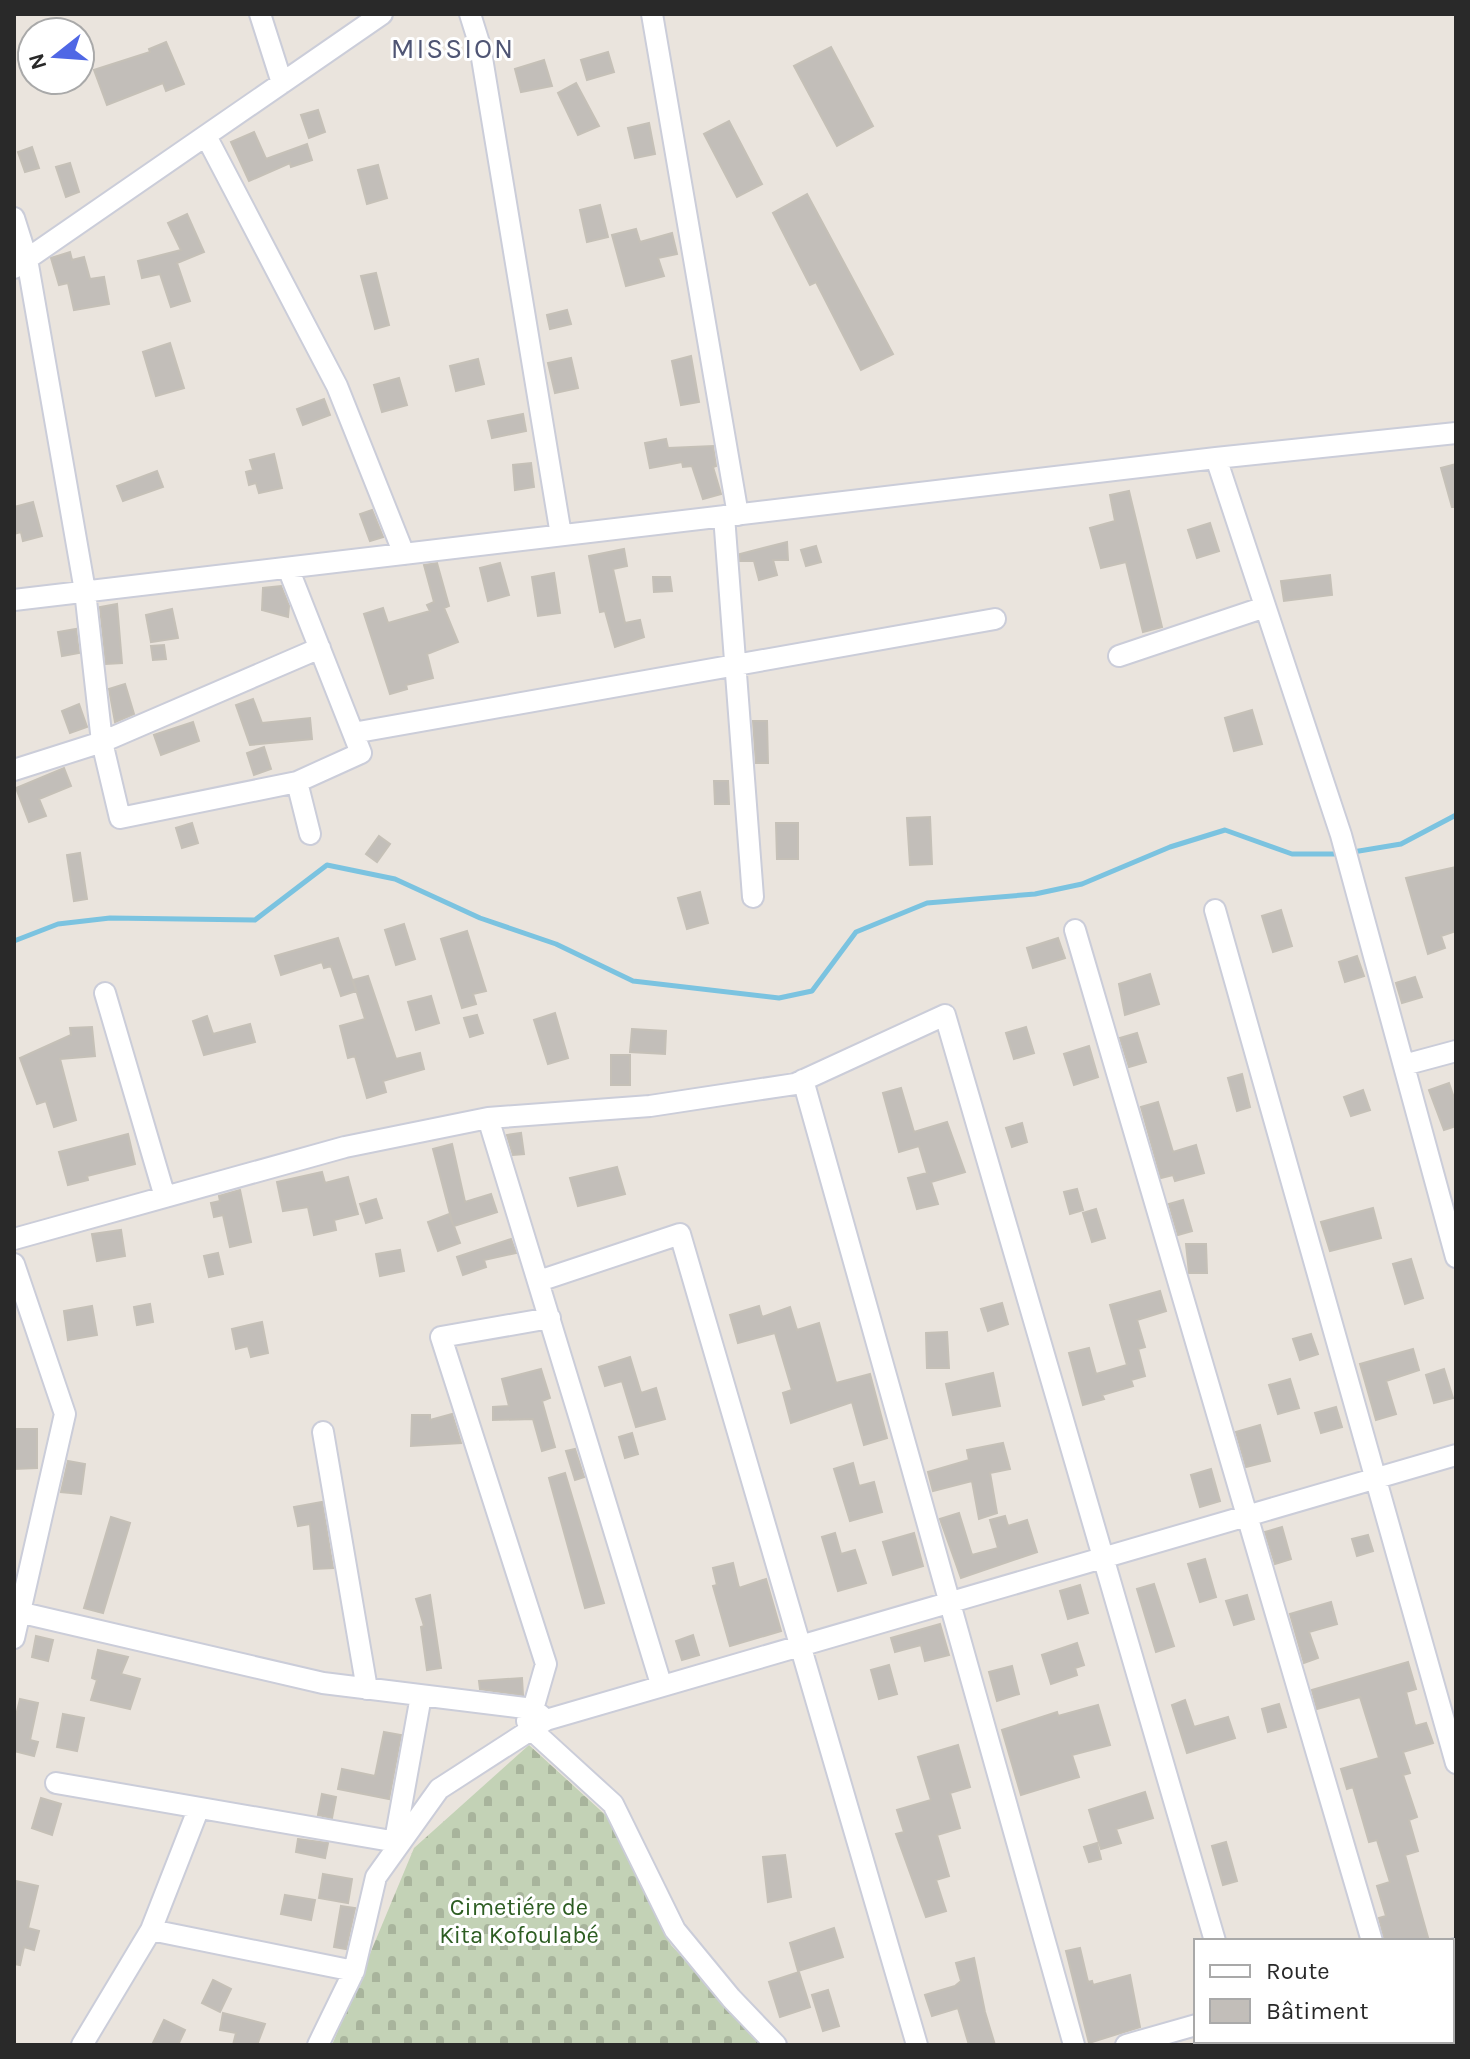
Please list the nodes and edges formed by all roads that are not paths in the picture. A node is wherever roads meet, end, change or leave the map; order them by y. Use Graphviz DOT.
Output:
graph roads {
  1 [pos="260,14"];
  2 [pos="382,14"];
  3 [pos="470,14"];
  4 [pos="652,14"];
  5 [pos="282,83"];
  6 [pos="206,136"];
  7 [pos="14,218"];
  8 [pos="21,263"];
  9 [pos="1456,433"];
  10 [pos="1216,458"];
  11 [pos="731,515"];
  12 [pos="561,535"];
  13 [pos="404,554"];
  14 [pos="288,568"];
  15 [pos="85,591"];
  16 [pos="14,600"];
  17 [pos="1265,607"];
  18 [pos="995,619"];
  19 [pos="320,648"];
  20 [pos="1119,656"];
  21 [pos="735,665"];
  22 [pos="353,733"];
  23 [pos="102,742"];
  24 [pos="14,770"];
  25 [pos="297,782"];
  26 [pos="310,834"];
  27 [pos="753,897"];
  28 [pos="1215,910"];
  29 [pos="1075,930"];
  30 [pos="105,993"];
  31 [pos="1456,1051"];
  32 [pos="1404,1065"];
  33 [pos="803,1080"];
  34 [pos="488,1118"];
  35 [pos="165,1197"];
  36 [pos="14,1239"];
  37 [pos="1456,1257"];
  38 [pos="14,1264"];
  39 [pos="539,1281"];
  40 [pos="550,1318"];
  41 [pos="323,1432"];
  42 [pos="1456,1455"];
  43 [pos="1374,1479"];
  44 [pos="1247,1516"];
  45 [pos="1104,1556"];
  46 [pos="950,1601"];
  47 [pos="17,1612"];
  48 [pos="14,1638"];
  49 [pos="800,1644"];
  50 [pos="661,1684"];
  51 [pos="367,1689"];
  52 [pos="421,1696"];
  53 [pos="533,1717"];
  54 [pos="1456,1763"];
  55 [pos="56,1783"];
  56 [pos="198,1810"];
  57 [pos="397,1842"];
  58 [pos="376,1877"];
  59 [pos="151,1930"];
  60 [pos="1214,1939"];
  61 [pos="1371,1939"];
  62 [pos="354,1971"];
  63 [pos="1194,2026"];
  64 [pos="82,2045"];
  65 [pos="318,2045"];
  66 [pos="776,2045"];
  67 [pos="917,2045"];
  68 [pos="1074,2045"];
  69 [pos="1126,2045"];
  1 -- 5 [label="street"];
  2 -- 5 [label="street"];
  3 -- 12 [label="street"];
  4 -- 11 [label="street"];
  5 -- 6 [label="street"];
  6 -- 8 [label="street"];
  6 -- 13 [label="street"];
  7 -- 8 [label="street"];
  8 -- 15 [label="street"];
  9 -- 10 [label="street"];
  10 -- 11 [label="street"];
  10 -- 17 [label="street"];
  11 -- 12 [label="street"];
  11 -- 21 [label="street"];
  12 -- 13 [label="street"];
  13 -- 14 [label="street"];
  14 -- 15 [label="street"];
  14 -- 19 [label="street"];
  15 -- 16 [label="street"];
  15 -- 23 [label="street"];
  17 -- 20 [label="street"];
  17 -- 32 [label="street"];
  18 -- 21 [label="street"];
  19 -- 22 [label="street"];
  19 -- 23 [label="street"];
  21 -- 22 [label="street"];
  21 -- 27 [label="street"];
  22 -- 25 [label="street"];
  23 -- 24 [label="street"];
  23 -- 25 [label="street"];
  25 -- 26 [label="street"];
  28 -- 43 [label="street"];
  29 -- 44 [label="street"];
  30 -- 35 [label="street"];
  31 -- 32 [label="street"];
  32 -- 37 [label="street"];
  33 -- 34 [label="street"];
  33 -- 45 [label="street"];
  33 -- 46 [label="street"];
  34 -- 35 [label="street"];
  34 -- 39 [label="street"];
  35 -- 36 [label="street"];
  38 -- 47 [label="street"];
  39 -- 40 [label="street"];
  39 -- 49 [label="street"];
  40 -- 50 [label="street"];
  40 -- 53 [label="street"];
  41 -- 51 [label="street"];
  42 -- 43 [label="street"];
  43 -- 44 [label="street"];
  43 -- 54 [label="street"];
  44 -- 45 [label="street"];
  44 -- 61 [label="street"];
  45 -- 46 [label="street"];
  45 -- 60 [label="street"];
  46 -- 49 [label="street"];
  46 -- 68 [label="street"];
  47 -- 48 [label="street"];
  47 -- 51 [label="street"];
  49 -- 50 [label="street"];
  49 -- 67 [label="street"];
  50 -- 53 [label="street"];
  51 -- 52 [label="street"];
  52 -- 53 [label="street"];
  52 -- 57 [label="street"];
  53 -- 58 [label="street"];
  53 -- 66 [label="street"];
  55 -- 56 [label="street"];
  56 -- 57 [label="street"];
  56 -- 59 [label="street"];
  57 -- 58 [label="street"];
  58 -- 62 [label="street"];
  59 -- 62 [label="street"];
  59 -- 64 [label="street"];
  62 -- 65 [label="street"];
  63 -- 69 [label="street"];
}
